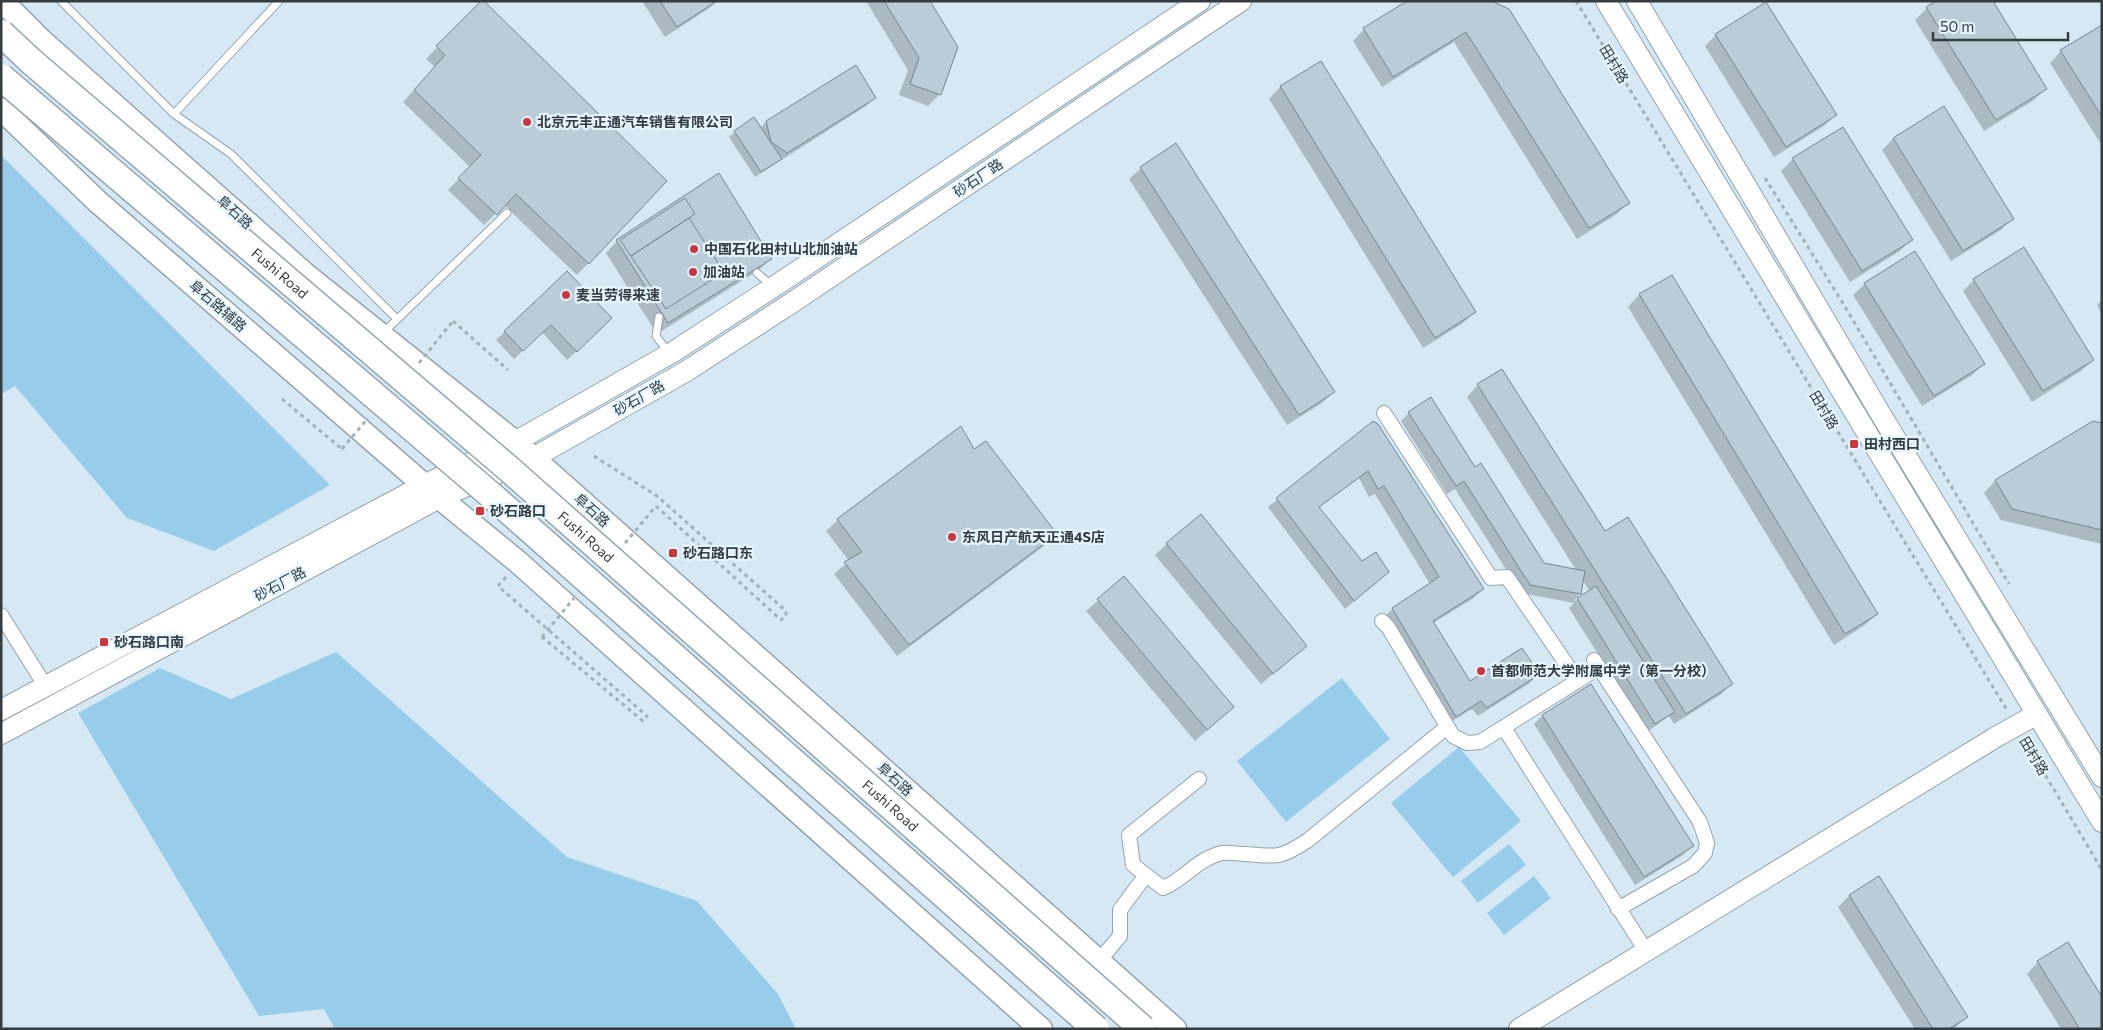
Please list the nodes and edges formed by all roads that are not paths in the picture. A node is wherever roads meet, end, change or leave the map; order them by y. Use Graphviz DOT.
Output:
graph roads {
  1 [pos="2,1"];
  2 [pos="61,1"];
  3 [pos="279,1"];
  4 [pos="1200,1"];
  5 [pos="1241,1"];
  6 [pos="1606,1"];
  7 [pos="1637,1"];
  8 [pos="1,33"];
  9 [pos="1,77"];
  10 [pos="1,109"];
  11 [pos="174,114"];
  12 [pos="507,213"];
  13 [pos="756,274"];
  14 [pos="774,287"];
  15 [pos="659,317"];
  16 [pos="397,319"];
  17 [pos="381,335"];
  18 [pos="669,354"];
  19 [pos="1384,413"];
  20 [pos="515,442"];
  21 [pos="533,458"];
  22 [pos="433,491"];
  23 [pos="1,615"];
  24 [pos="1382,620"];
  25 [pos="1578,680"];
  26 [pos="46,687"];
  27 [pos="1,710"];
  28 [pos="2037,714"];
  29 [pos="1446,726"];
  30 [pos="1504,728"];
  31 [pos="1,734"];
  32 [pos="2102,777"];
  33 [pos="1199,779"];
  34 [pos="2102,822"];
  35 [pos="1146,875"];
  36 [pos="1618,908"];
  37 [pos="1646,951"];
  38 [pos="1099,961"];
  39 [pos="1041,1029"];
  40 [pos="1096,1029"];
  41 [pos="1143,1029"];
  42 [pos="1175,1029"];
  43 [pos="1518,1029"];
  1 -- 17 [label="main road, 阜石路"];
  2 -- 11 [label="lane"];
  3 -- 11 [label="lane"];
  4 -- 14 [label="street, 砂石厂路"];
  5 -- 21 [label="street, 砂石厂路"];
  6 -- 28 [label="street, 田村路"];
  7 -- 32 [label="street"];
  8 -- 41 [label="highway, Fushi Road, bridge"];
  9 -- 40 [label="highway, bridge"];
  10 -- 22 [label="main road, 阜石路辅路"];
  11 -- 16 [label="lane"];
  12 -- 16 [label="lane"];
  13 -- 14 [label="lane"];
  14 -- 18 [label="street, 砂石厂路"];
  15 -- 18 [label="lane"];
  16 -- 17 [label="lane"];
  17 -- 20 [label="main road, 阜石路"];
  18 -- 20 [label="street, 砂石厂路"];
  19 -- 25 [label="street"];
  20 -- 21 [label="main road, 阜石路"];
  20 -- 22 [label="street, 砂石厂路"];
  21 -- 22 [label="street, 砂石厂路"];
  21 -- 38 [label="main road, 阜石路"];
  22 -- 26 [label="street, 砂石厂路"];
  22 -- 31 [label="street, 砂石厂路"];
  22 -- 39 [label="main road"];
  23 -- 26 [label="street"];
  24 -- 29 [label="street"];
  25 -- 30 [label="street"];
  25 -- 36 [label="street"];
  26 -- 27 [label="street, 砂石厂路"];
  28 -- 34 [label="street, 田村路"];
  28 -- 37 [label="street"];
  29 -- 30 [label="street"];
  29 -- 35 [label="street"];
  30 -- 36 [label="street"];
  33 -- 35 [label="street"];
  35 -- 38 [label="street"];
  36 -- 37 [label="street"];
  37 -- 43 [label="street"];
  38 -- 42 [label="main road, 阜石路"];
}
